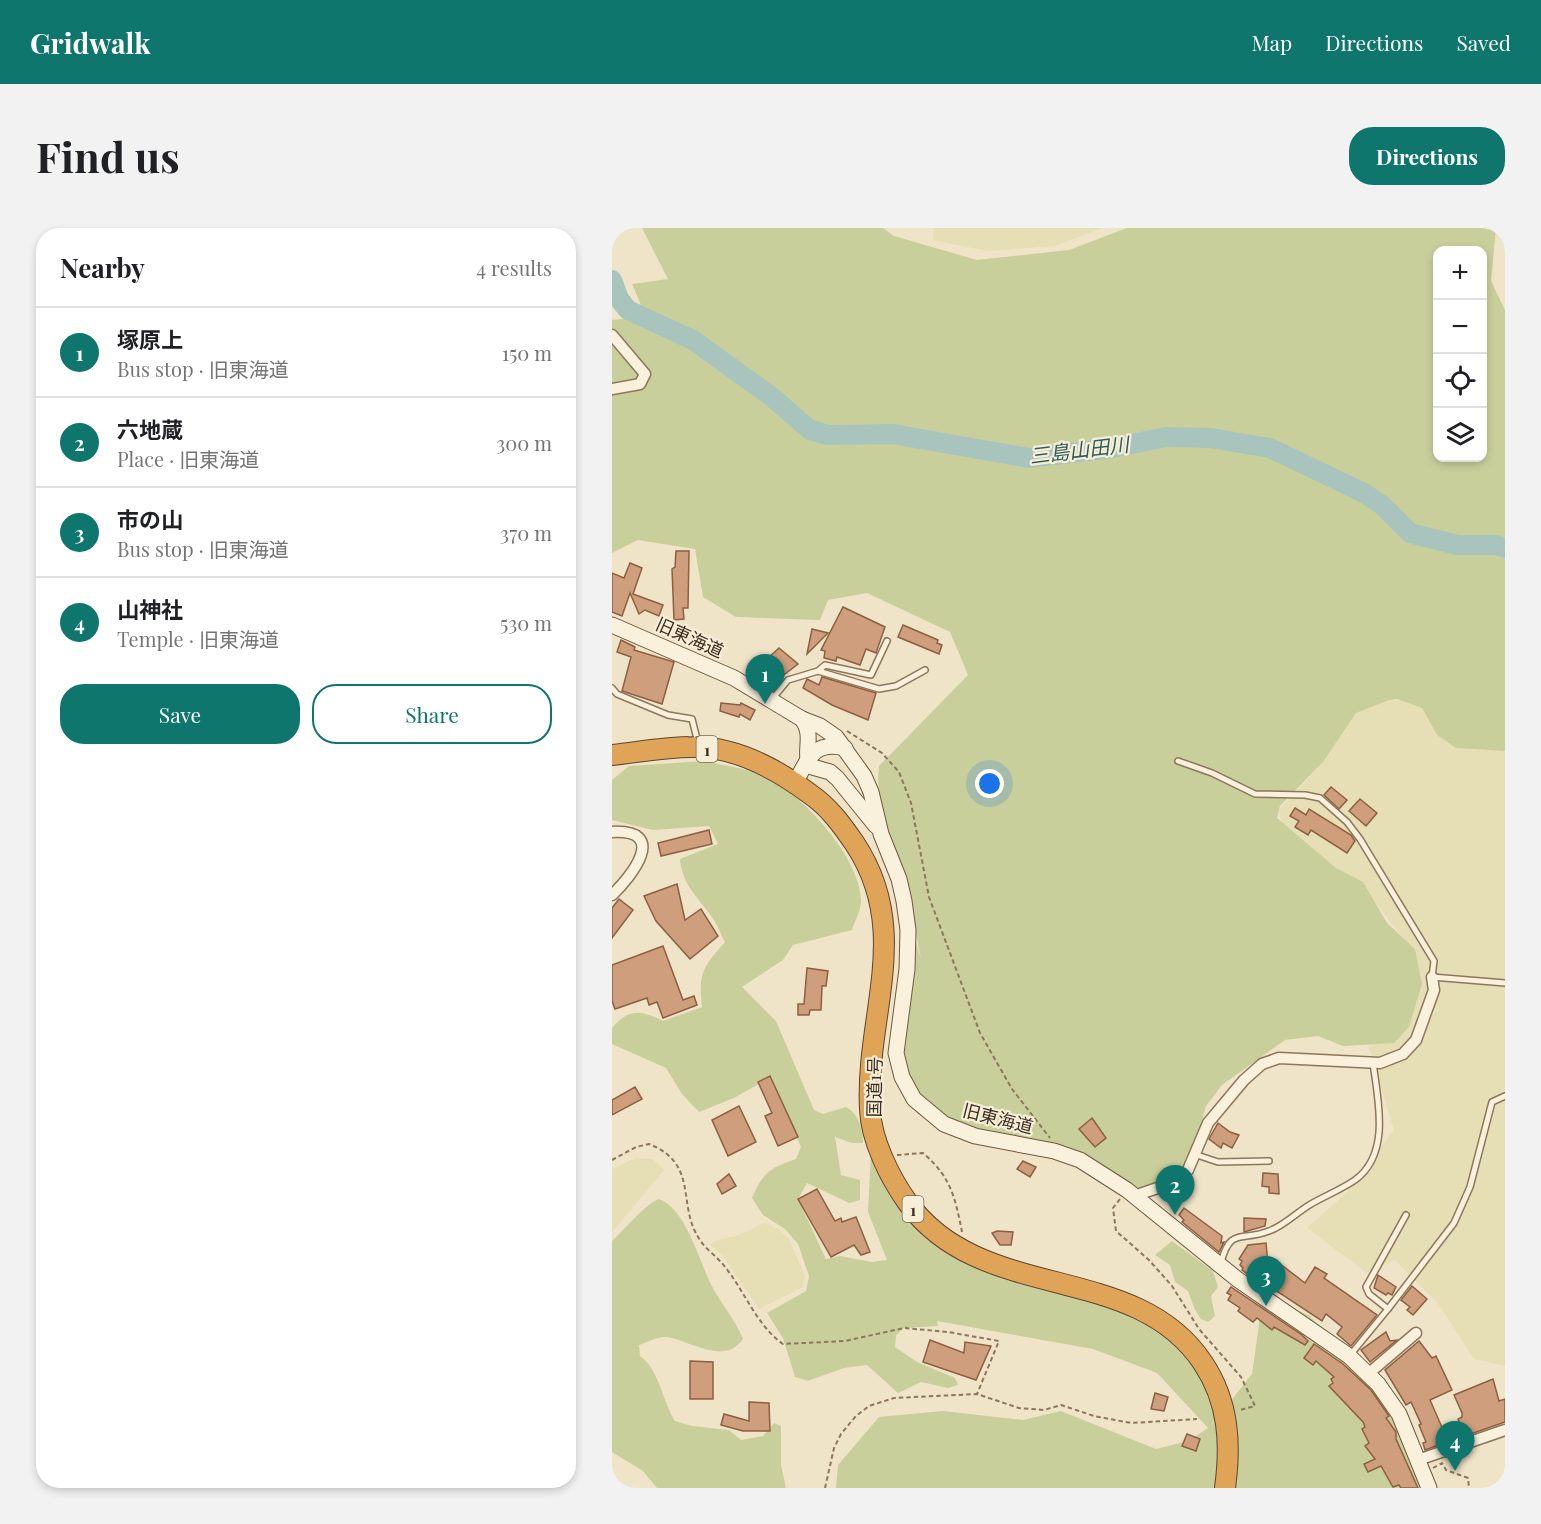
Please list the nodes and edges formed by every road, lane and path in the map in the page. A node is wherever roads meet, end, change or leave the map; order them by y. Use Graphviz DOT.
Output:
graph roads {
  1 [pos="612,335"];
  2 [pos="612,388"];
  3 [pos="612,625"];
  4 [pos="887,641"];
  5 [pos="925,670"];
  6 [pos="818,671"];
  7 [pos="612,688"];
  8 [pos="772,700"];
  9 [pos="802,719"];
  10 [pos="846,730"];
  11 [pos="700,740"];
  12 [pos="845,748"];
  13 [pos="612,755"];
  14 [pos="1178,761"];
  15 [pos="804,770"];
  16 [pos="864,776"];
  17 [pos="849,791"];
  18 [pos="612,832"];
  19 [pos="881,834"];
  20 [pos="612,895"];
  21 [pos="1432,977"];
  22 [pos="1505,983"];
  23 [pos="1373,1064"];
  24 [pos="1505,1096"];
  25 [pos="891,1150"];
  26 [pos="1054,1151"];
  27 [pos="1194,1154"];
  28 [pos="612,1160"];
  29 [pos="1269,1161"];
  30 [pos="1130,1193"];
  31 [pos="1406,1215"];
  32 [pos="962,1234"];
  33 [pos="1220,1265"];
  34 [pos="1388,1309"];
  35 [pos="1416,1333"];
  36 [pos="1349,1356"];
  37 [pos="1368,1374"];
  38 [pos="977,1394"];
  39 [pos="1240,1410"];
  40 [pos="1197,1419"];
  41 [pos="1505,1430"];
  42 [pos="1424,1465"];
  43 [pos="825,1488"];
  44 [pos="1225,1488"];
  45 [pos="1429,1488"];
  46 [pos="1469,1488"];
  1 -- 2 [label="street"];
  3 -- 8 [label="street, 旧東海道"];
  4 -- 6 [label="lane"];
  5 -- 6 [label="lane"];
  6 -- 8 [label="lane"];
  7 -- 11 [label="lane"];
  8 -- 9 [label="street, 旧東海道"];
  9 -- 12 [label="street, 旧東海道"];
  9 -- 15 [label="street"];
  10 -- 26 [label="path"];
  11 -- 13 [label="highway, 国道1号 / 1"];
  11 -- 15 [label="highway, 国道1号 / 1"];
  12 -- 15 [label="street"];
  12 -- 16 [label="street, 旧東海道"];
  14 -- 21 [label="lane"];
  15 -- 17 [label="street"];
  15 -- 44 [label="highway, 国道1号 / 1"];
  16 -- 17 [label="street"];
  16 -- 19 [label="street, 旧東海道"];
  17 -- 19 [label="street"];
  18 -- 20 [label="street"];
  19 -- 26 [label="street, 旧東海道"];
  21 -- 22 [label="lane"];
  21 -- 23 [label="street"];
  23 -- 27 [label="street"];
  23 -- 33 [label="lane"];
  24 -- 34 [label="lane"];
  25 -- 32 [label="path"];
  26 -- 30 [label="street, 旧東海道"];
  27 -- 29 [label="lane"];
  27 -- 30 [label="street"];
  28 -- 38 [label="path"];
  30 -- 33 [label="street, 旧東海道"];
  30 -- 39 [label="path"];
  31 -- 34 [label="lane"];
  33 -- 36 [label="street, 旧東海道"];
  34 -- 36 [label="lane"];
  35 -- 37 [label="street"];
  36 -- 37 [label="street, 旧東海道"];
  37 -- 42 [label="street, 旧東海道"];
  38 -- 40 [label="path"];
  38 -- 43 [label="path"];
  41 -- 42 [label="street"];
  42 -- 45 [label="street, 旧東海道"];
  42 -- 46 [label="path"];
}
